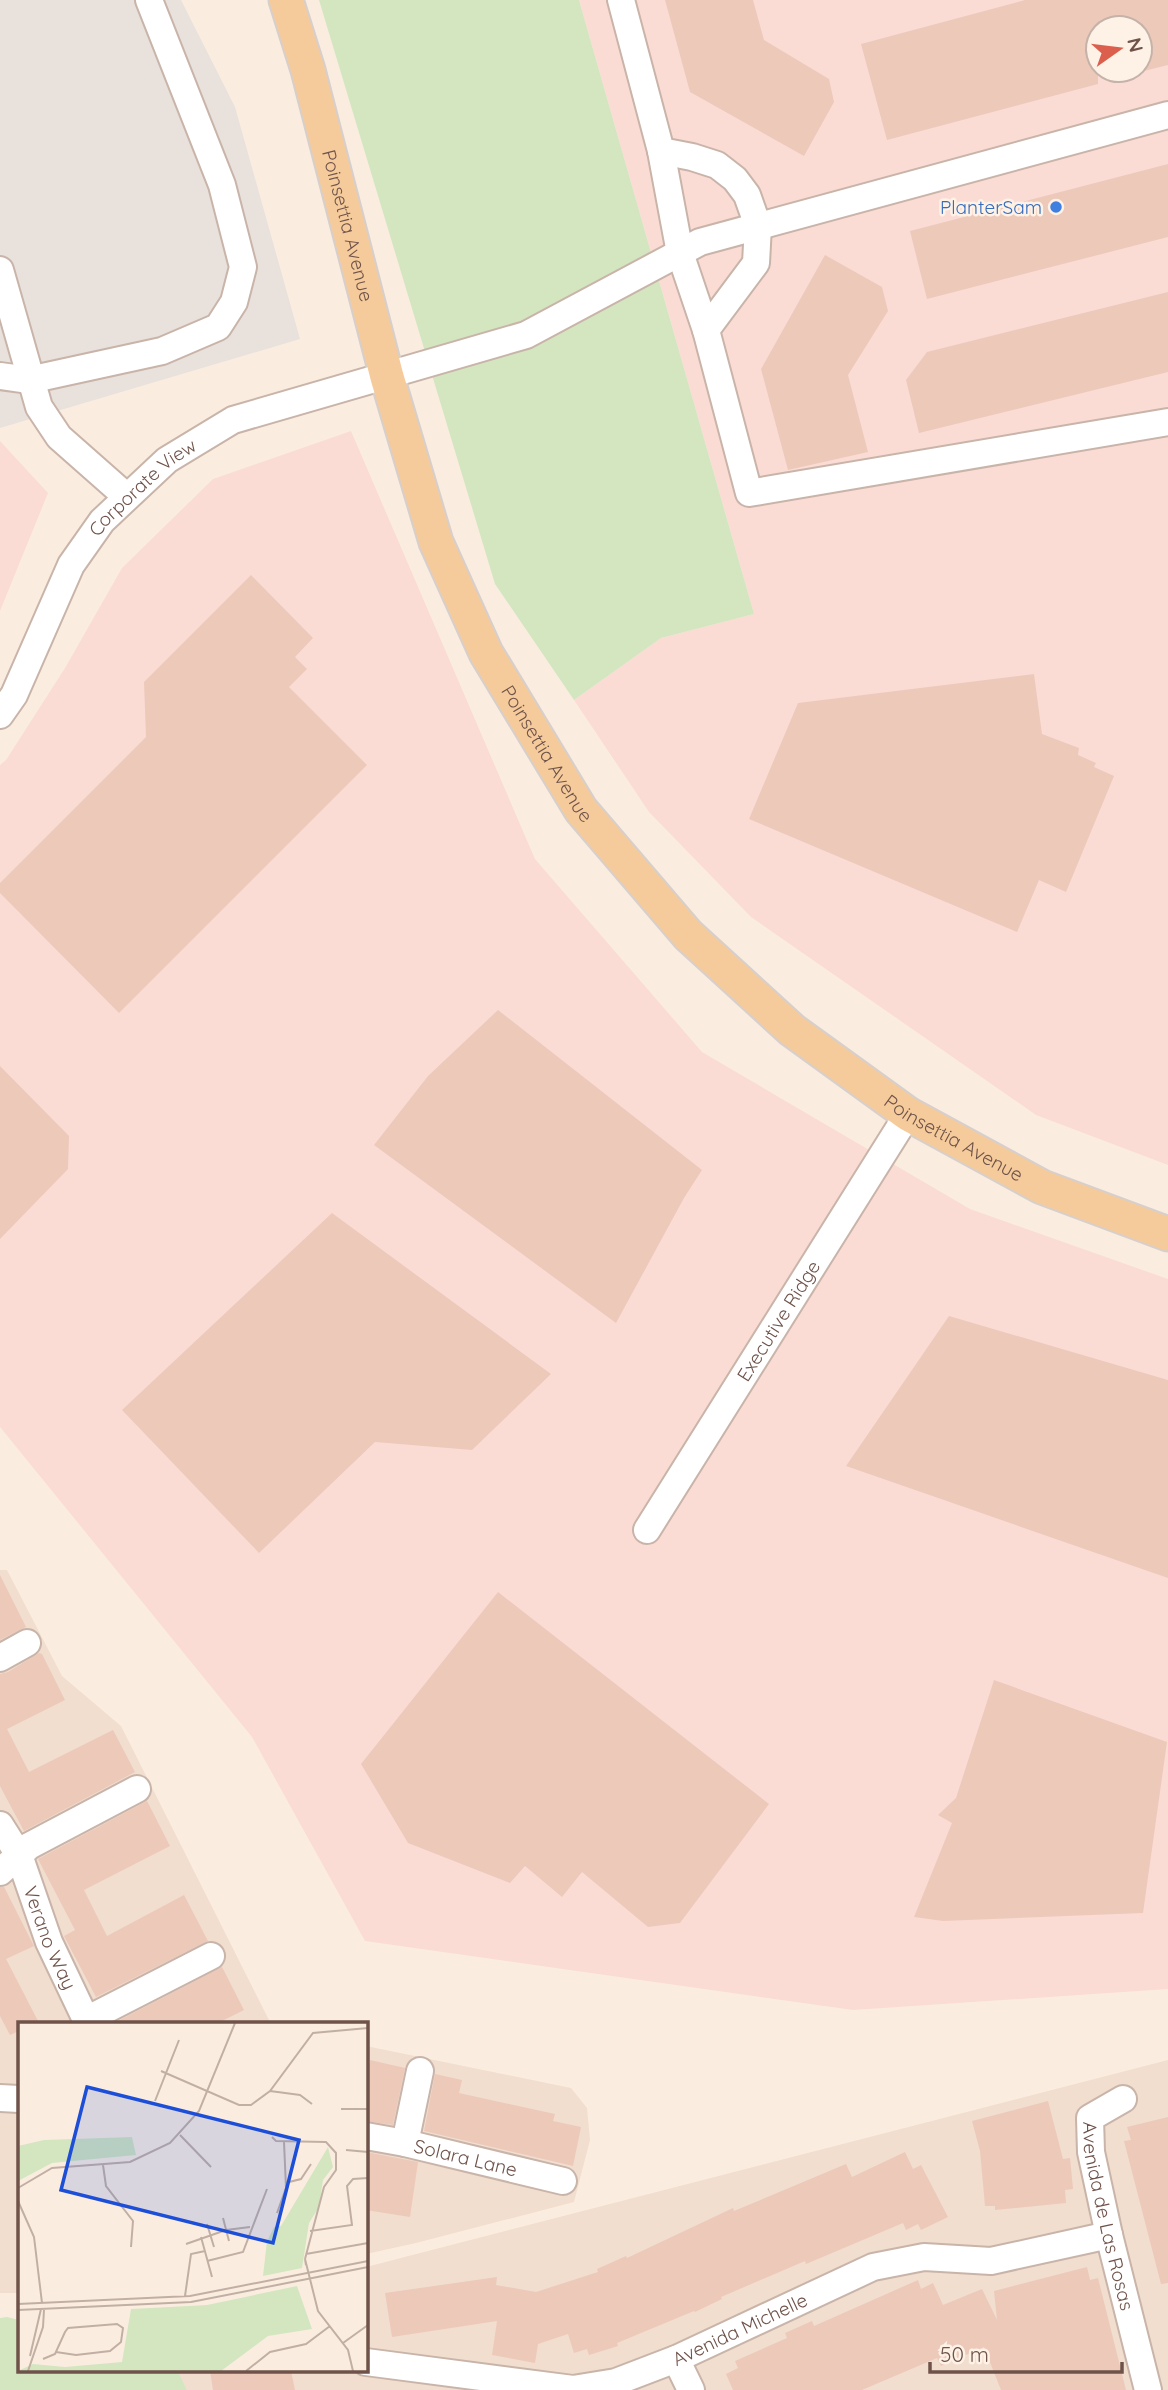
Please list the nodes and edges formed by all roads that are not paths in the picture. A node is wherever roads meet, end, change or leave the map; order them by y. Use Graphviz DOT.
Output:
graph roads {
  1 [pos="149,0"];
  2 [pos="286,0"];
  3 [pos="621,0"];
  4 [pos="1168,115"];
  5 [pos="661,151"];
  6 [pos="758,226"];
  7 [pos="680,253"];
  8 [pos="0,270"];
  9 [pos="706,330"];
  10 [pos="0,376"];
  11 [pos="387,377"];
  12 [pos="29,380"];
  13 [pos="1168,422"];
  14 [pos="127,497"];
  15 [pos="0,715"];
  16 [pos="908,1114"];
  17 [pos="1168,1234"];
  18 [pos="647,1530"];
  19 [pos="27,1643"];
  20 [pos="0,1658"];
  21 [pos="137,1789"];
  22 [pos="0,1825"];
  23 [pos="10,1863"];
  24 [pos="211,1956"];
  25 [pos="87,2022"];
  26 [pos="420,2071"];
  27 [pos="0,2098"];
  28 [pos="18,2099"];
  29 [pos="1123,2099"];
  30 [pos="368,2136"];
  31 [pos="405,2143"];
  32 [pos="563,2181"];
  33 [pos="1109,2235"];
  34 [pos="677,2359"];
  35 [pos="368,2362"];
  36 [pos="691,2390"];
  37 [pos="1148,2390"];
  1 -- 12 [label="street"];
  2 -- 11 [label="main road, Poinsettia Avenue"];
  3 -- 5 [label="street"];
  4 -- 6 [label="street, Corporate View"];
  5 -- 6 [label="street"];
  5 -- 7 [label="street"];
  6 -- 7 [label="street, Corporate View"];
  6 -- 9 [label="street"];
  7 -- 9 [label="street"];
  7 -- 11 [label="street, Corporate View"];
  8 -- 12 [label="street"];
  9 -- 13 [label="street"];
  10 -- 12 [label="street"];
  11 -- 14 [label="street, Corporate View"];
  11 -- 16 [label="main road, Poinsettia Avenue"];
  12 -- 14 [label="street"];
  14 -- 15 [label="street, Corporate View"];
  16 -- 17 [label="main road, Poinsettia Avenue"];
  16 -- 18 [label="street, Executive Ridge"];
  19 -- 20 [label="street"];
  21 -- 23 [label="street"];
  22 -- 23 [label="street, Verano Way"];
  23 -- 25 [label="street, Verano Way"];
  24 -- 25 [label="street, Verano Way"];
  26 -- 31 [label="street"];
  27 -- 28 [label="street"];
  29 -- 33 [label="street, Avenida de Las Rosas"];
  30 -- 31 [label="street, Solara Lane"];
  31 -- 32 [label="street, Solara Lane"];
  33 -- 34 [label="street, Avenida Michelle"];
  33 -- 37 [label="street, Avenida de Las Rosas"];
  34 -- 35 [label="street, Avenida Michelle"];
  34 -- 36 [label="street"];
}
